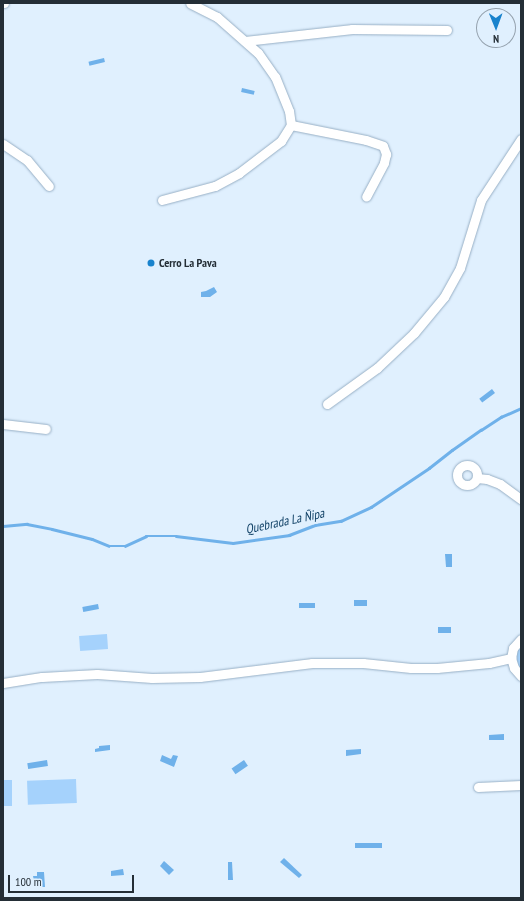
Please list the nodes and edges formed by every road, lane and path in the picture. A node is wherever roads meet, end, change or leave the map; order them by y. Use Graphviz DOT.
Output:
graph roads {
  1 [pos="190,3"];
  2 [pos="447,30"];
  3 [pos="245,41"];
  4 [pos="290,125"];
  5 [pos="521,139"];
  6 [pos="3,144"];
  7 [pos="49,186"];
  8 [pos="366,197"];
  9 [pos="162,200"];
  10 [pos="327,404"];
  11 [pos="3,424"];
  12 [pos="46,429"];
  13 [pos="477,478"];
  14 [pos="521,500"];
  15 [pos="521,639"];
  16 [pos="511,658"];
  17 [pos="521,676"];
  18 [pos="3,683"];
  19 [pos="521,785"];
  20 [pos="478,787"];
  1 -- 3 [label="street"];
  2 -- 3 [label="street"];
  3 -- 4 [label="street"];
  4 -- 8 [label="street"];
  4 -- 9 [label="street"];
  5 -- 10 [label="street"];
  6 -- 7 [label="street"];
  11 -- 12 [label="street"];
  13 -- 14 [label="street"];
  15 -- 16 [label="street"];
  16 -- 17 [label="street"];
  16 -- 18 [label="street"];
  19 -- 20 [label="street"];
}
